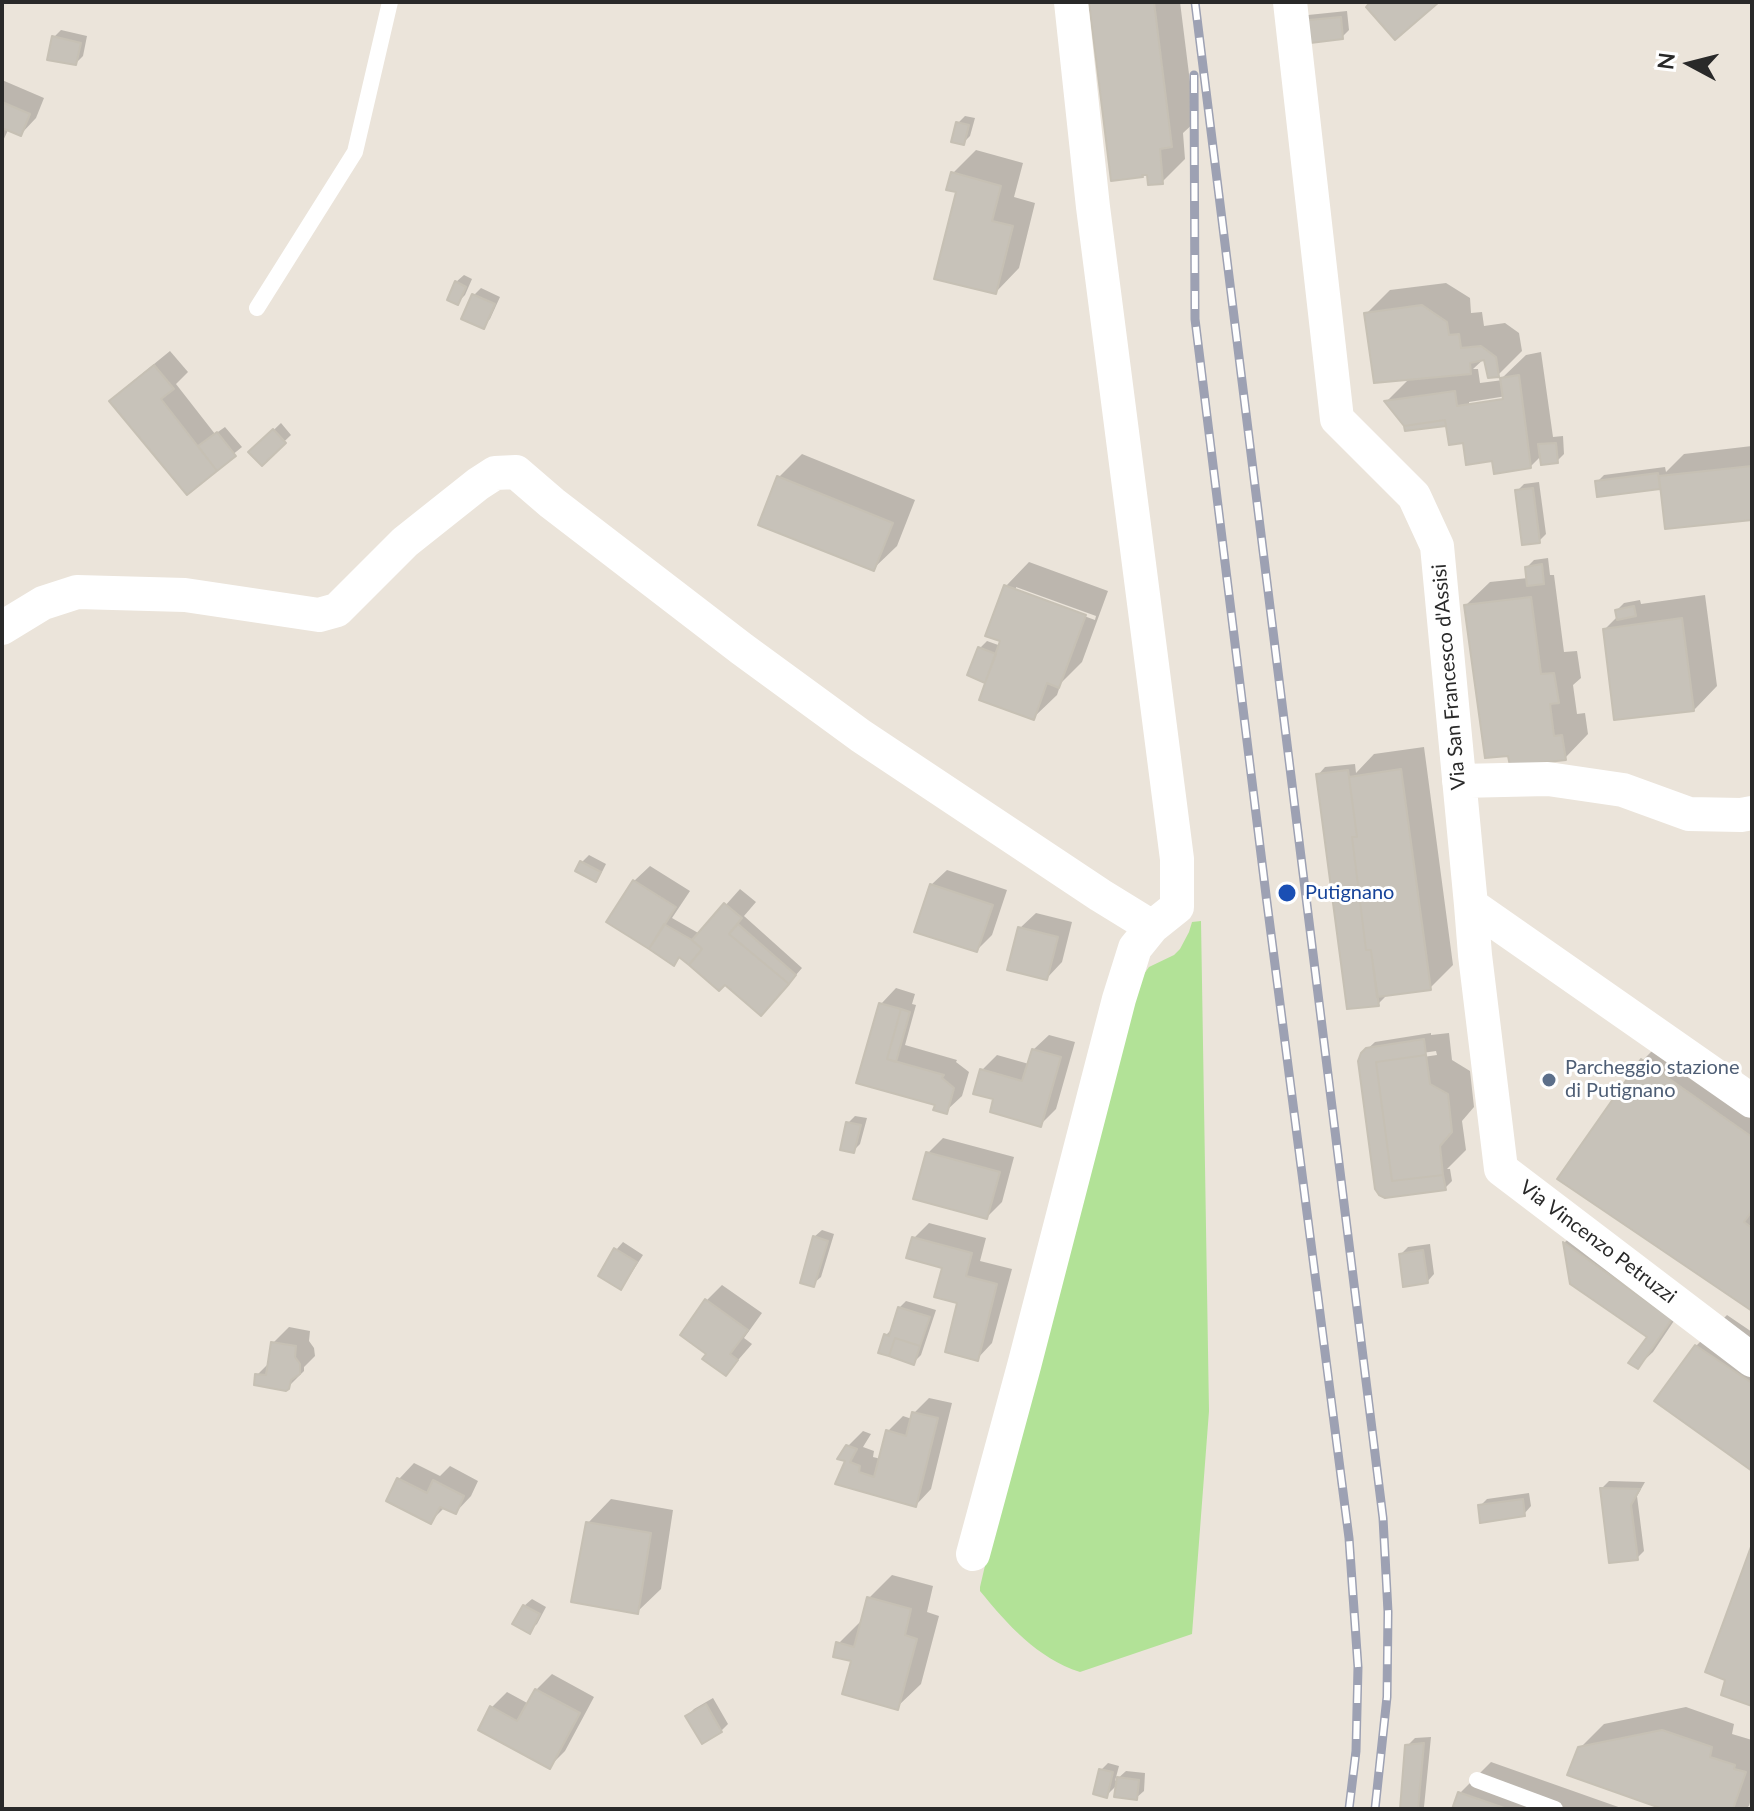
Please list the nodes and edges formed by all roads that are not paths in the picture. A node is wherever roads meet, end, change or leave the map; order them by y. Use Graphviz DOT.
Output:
graph roads {
  1 [pos="390,2"];
  2 [pos="1071,2"];
  3 [pos="1290,2"];
  4 [pos="257,308"];
  5 [pos="2,628"];
  6 [pos="1459,781"];
  7 [pos="1752,813"];
  8 [pos="1471,905"];
  9 [pos="1152,927"];
  10 [pos="1752,1101"];
  11 [pos="1752,1360"];
  12 [pos="973,1554"];
  13 [pos="1477,1780"];
  14 [pos="1555,1809"];
  1 -- 4 [label="lane"];
  2 -- 9 [label="street"];
  3 -- 6 [label="street, Via San Francesco d'Assisi"];
  5 -- 9 [label="street"];
  6 -- 7 [label="street"];
  6 -- 8 [label="street, Via San Francesco d'Assisi"];
  8 -- 10 [label="street"];
  8 -- 11 [label="street, Via Vincenzo Petruzzi"];
  9 -- 12 [label="street"];
  13 -- 14 [label="lane"];
}
